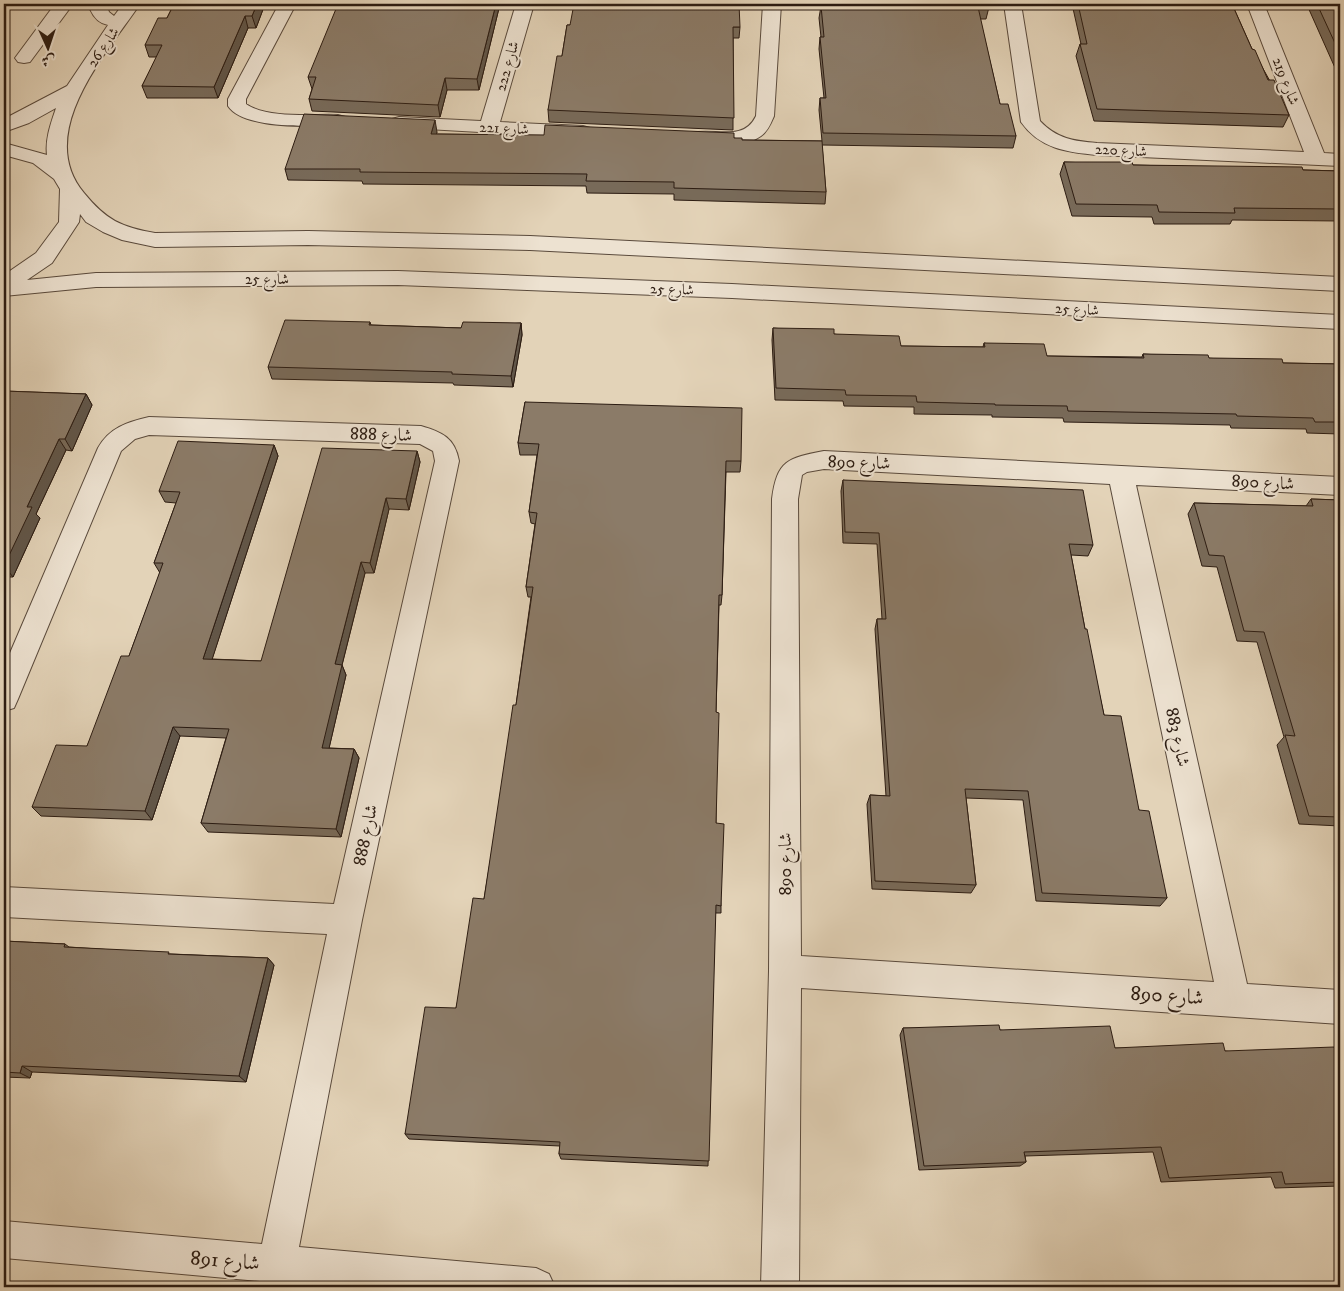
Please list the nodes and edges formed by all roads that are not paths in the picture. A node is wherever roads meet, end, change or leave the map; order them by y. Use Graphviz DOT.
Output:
graph roads {
  1 [pos="64,4"];
  2 [pos="102,4"];
  3 [pos="131,4"];
  4 [pos="287,4"];
  5 [pos="525,4"];
  6 [pos="772,4"];
  7 [pos="1012,4"];
  8 [pos="1256,4"];
  9 [pos="119,22"];
  10 [pos="24,58"];
  11 [pos="74,90"];
  12 [pos="352,121"];
  13 [pos="381,122"];
  14 [pos="4,126"];
  15 [pos="489,127"];
  16 [pos="604,132"];
  17 [pos="682,136"];
  18 [pos="4,149"];
  19 [pos="1316,159"];
  20 [pos="1340,160"];
  21 [pos="66,182"];
  22 [pos="941,264"];
  23 [pos="1340,284"];
  24 [pos="4,285"];
  25 [pos="630,287"];
  26 [pos="4,289"];
  27 [pos="1340,322"];
  28 [pos="1121,475"];
  29 [pos="1340,486"];
  30 [pos="4,699"];
  31 [pos="4,902"];
  32 [pos="346,920"];
  33 [pos="785,971"];
  34 [pos="1234,999"];
  35 [pos="1340,1007"];
  36 [pos="4,1240"];
  37 [pos="277,1264"];
  38 [pos="536,1287"];
  39 [pos="780,1287"];
  1 -- 10 [label="street"];
  2 -- 9 [label="street"];
  3 -- 9 [label="street, شارع 26"];
  4 -- 12 [label="street"];
  5 -- 15 [label="street, شارع 222"];
  6 -- 17 [label="street"];
  7 -- 19 [label="street, شارع 220"];
  8 -- 19 [label="street, شارع 219"];
  9 -- 11 [label="street, شارع 26"];
  11 -- 14 [label="street, شارع 26"];
  11 -- 21 [label="street, شارع 26"];
  13 -- 15 [label="street, شارع 221"];
  15 -- 16 [label="street, شارع 221"];
  18 -- 21 [label="street"];
  19 -- 20 [label="street, شارع 220"];
  21 -- 22 [label="street"];
  21 -- 24 [label="street"];
  22 -- 23 [label="street"];
  22 -- 25 [label="street"];
  25 -- 26 [label="street, شارع 25"];
  25 -- 27 [label="street, شارع 25"];
  28 -- 29 [label="street, شارع 890"];
  28 -- 33 [label="street, شارع 890"];
  28 -- 34 [label="street, شارع 883"];
  30 -- 32 [label="street, شارع 888"];
  31 -- 32 [label="street"];
  32 -- 37 [label="street, شارع 888"];
  33 -- 34 [label="street, شارع 890"];
  33 -- 39 [label="street, شارع 890"];
  34 -- 35 [label="street, شارع 890"];
  36 -- 37 [label="street, شارع 891"];
  37 -- 38 [label="street, شارع 891"];
}
